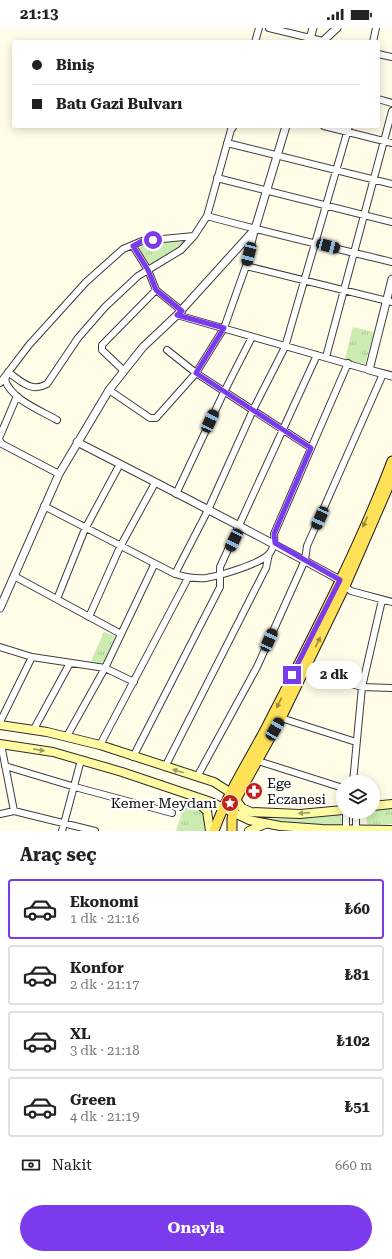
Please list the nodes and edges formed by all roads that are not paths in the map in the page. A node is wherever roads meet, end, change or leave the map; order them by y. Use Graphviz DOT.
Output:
graph roads {
  1 [pos="259,28"];
  2 [pos="269,28"];
  3 [pos="313,28"];
  4 [pos="337,28"];
  5 [pos="376,28"];
  6 [pos="290,30"];
  7 [pos="256,40"];
  8 [pos="310,40"];
  9 [pos="326,40"];
  10 [pos="373,40"];
  11 [pos="380,54"];
  12 [pos="392,57"];
  13 [pos="380,100"];
  14 [pos="392,103"];
  15 [pos="392,111"];
  16 [pos="232,128"];
  17 [pos="285,128"];
  18 [pos="348,129"];
  19 [pos="384,141"];
  20 [pos="227,143"];
  21 [pos="392,143"];
  22 [pos="277,154"];
  23 [pos="336,170"];
  24 [pos="217,178"];
  25 [pos="374,179"];
  26 [pos="392,184"];
  27 [pos="268,190"];
  28 [pos="326,205"];
  29 [pos="365,215"];
  30 [pos="207,216"];
  31 [pos="392,222"];
  32 [pos="255,229"];
  33 [pos="194,236"];
  34 [pos="316,242"];
  35 [pos="133,246"];
  36 [pos="353,253"];
  37 [pos="392,262"];
  38 [pos="246,266"];
  39 [pos="148,270"];
  40 [pos="392,279"];
  41 [pos="303,281"];
  42 [pos="156,290"];
  43 [pos="343,291"];
  44 [pos="389,301"];
  45 [pos="179,313"];
  46 [pos="224,328"];
  47 [pos="252,337"];
  48 [pos="285,347"];
  49 [pos="167,350"];
  50 [pos="317,355"];
  51 [pos="326,357"];
  52 [pos="348,364"];
  53 [pos="123,370"];
  54 [pos="369,370"];
  55 [pos="8,372"];
  56 [pos="196,373"];
  57 [pos="383,374"];
  58 [pos="392,376"];
  59 [pos="0,382"];
  60 [pos="109,390"];
  61 [pos="224,392"];
  62 [pos="17,396"];
  63 [pos="253,410"];
  64 [pos="57,420"];
  65 [pos="282,430"];
  66 [pos="0,436"];
  67 [pos="0,441"];
  68 [pos="77,442"];
  69 [pos="311,448"];
  70 [pos="392,461"];
  71 [pos="120,464"];
  72 [pos="59,474"];
  73 [pos="392,478"];
  74 [pos="155,483"];
  75 [pos="176,494"];
  76 [pos="44,506"];
  77 [pos="208,510"];
  78 [pos="240,526"];
  79 [pos="85,529"];
  80 [pos="275,543"];
  81 [pos="120,547"];
  82 [pos="269,554"];
  83 [pos="305,560"];
  84 [pos="154,565"];
  85 [pos="175,574"];
  86 [pos="221,574"];
  87 [pos="14,576"];
  88 [pos="188,578"];
  89 [pos="342,583"];
  90 [pos="57,599"];
  91 [pos="382,600"];
  92 [pos="392,602"];
  93 [pos="0,608"];
  94 [pos="89,617"];
  95 [pos="121,634"];
  96 [pos="0,647"];
  97 [pos="32,657"];
  98 [pos="70,663"];
  99 [pos="105,668"];
  100 [pos="304,671"];
  101 [pos="134,682"];
  102 [pos="362,687"];
  103 [pos="392,688"];
  104 [pos="281,718"];
  105 [pos="0,722"];
  106 [pos="0,725"];
  107 [pos="34,730"];
  108 [pos="67,736"];
  109 [pos="356,742"];
  110 [pos="0,744"];
  111 [pos="100,745"];
  112 [pos="133,756"];
  113 [pos="81,760"];
  114 [pos="258,761"];
  115 [pos="6,766"];
  116 [pos="165,767"];
  117 [pos="354,775"];
  118 [pos="197,777"];
  119 [pos="336,786"];
  120 [pos="75,787"];
  121 [pos="231,793"];
  122 [pos="189,794"];
  123 [pos="235,801"];
  124 [pos="392,804"];
  125 [pos="380,805"];
  126 [pos="222,807"];
  127 [pos="14,811"];
  128 [pos="336,811"];
  129 [pos="172,813"];
  130 [pos="233,813"];
  131 [pos="0,814"];
  132 [pos="346,819"];
  133 [pos="356,819"];
  134 [pos="65,823"];
  135 [pos="268,824"];
  136 [pos="392,830"];
  137 [pos="62,831"];
  138 [pos="94,831"];
  139 [pos="210,831"];
  140 [pos="214,831"];
  141 [pos="232,831"];
  142 [pos="249,831"];
  143 [pos="346,831"];
  144 [pos="356,831"];
  145 [pos="379,831"];
  1 -- 7 [label="street"];
  2 -- 6 [label="street"];
  3 -- 8 [label="street"];
  4 -- 9 [label="street"];
  5 -- 10 [label="street"];
  6 -- 8 [label="street"];
  11 -- 12 [label="street"];
  13 -- 14 [label="street"];
  15 -- 19 [label="street"];
  16 -- 20 [label="street"];
  17 -- 22 [label="street"];
  18 -- 19 [label="street"];
  18 -- 23 [label="street"];
  19 -- 21 [label="street"];
  19 -- 25 [label="street"];
  20 -- 22 [label="street"];
  20 -- 24 [label="street"];
  22 -- 23 [label="street"];
  22 -- 27 [label="street"];
  23 -- 25 [label="street"];
  23 -- 28 [label="street"];
  24 -- 27 [label="street"];
  24 -- 30 [label="street"];
  25 -- 26 [label="street"];
  25 -- 29 [label="street"];
  27 -- 28 [label="street"];
  27 -- 32 [label="street"];
  28 -- 29 [label="street"];
  28 -- 34 [label="street"];
  29 -- 31 [label="street"];
  29 -- 36 [label="street"];
  30 -- 32 [label="street"];
  30 -- 33 [label="street"];
  32 -- 34 [label="street"];
  32 -- 38 [label="street"];
  32 -- 45 [label="street"];
  33 -- 35 [label="street"];
  33 -- 39 [label="street"];
  34 -- 36 [label="street"];
  34 -- 41 [label="street"];
  35 -- 39 [label="street"];
  35 -- 55 [label="street"];
  36 -- 37 [label="street"];
  36 -- 43 [label="street"];
  38 -- 41 [label="street"];
  38 -- 46 [label="street"];
  39 -- 42 [label="street"];
  39 -- 55 [label="street"];
  40 -- 44 [label="street"];
  41 -- 43 [label="street"];
  41 -- 48 [label="street"];
  42 -- 45 [label="street"];
  42 -- 53 [label="street"];
  43 -- 44 [label="street"];
  43 -- 51 [label="street"];
  44 -- 54 [label="street"];
  45 -- 46 [label="street"];
  45 -- 53 [label="street"];
  46 -- 47 [label="street"];
  46 -- 56 [label="street"];
  47 -- 48 [label="street"];
  47 -- 61 [label="street"];
  48 -- 50 [label="street"];
  48 -- 63 [label="street"];
  49 -- 56 [label="street"];
  50 -- 51 [label="street"];
  50 -- 65 [label="street"];
  51 -- 52 [label="street"];
  52 -- 54 [label="street"];
  52 -- 69 [label="street"];
  53 -- 60 [label="street"];
  54 -- 57 [label="street"];
  55 -- 59 [label="street"];
  55 -- 62 [label="street"];
  56 -- 60 [label="street"];
  56 -- 61 [label="street"];
  57 -- 58 [label="street"];
  57 -- 83 [label="street"];
  60 -- 68 [label="street"];
  61 -- 63 [label="street"];
  61 -- 75 [label="street"];
  62 -- 64 [label="street"];
  62 -- 66 [label="street"];
  63 -- 65 [label="street"];
  63 -- 77 [label="street"];
  65 -- 69 [label="street"];
  65 -- 78 [label="street"];
  67 -- 72 [label="street"];
  68 -- 71 [label="street"];
  68 -- 72 [label="street"];
  69 -- 80 [label="street"];
  70 -- 89 [label="main road, one-way"];
  71 -- 74 [label="street"];
  71 -- 79 [label="street"];
  72 -- 76 [label="street"];
  73 -- 89 [label="main road"];
  74 -- 75 [label="street"];
  74 -- 81 [label="street"];
  75 -- 77 [label="street"];
  76 -- 79 [label="street"];
  76 -- 87 [label="street"];
  77 -- 78 [label="street"];
  77 -- 85 [label="street"];
  78 -- 80 [label="street"];
  78 -- 86 [label="street"];
  79 -- 81 [label="street"];
  79 -- 90 [label="street"];
  80 -- 82 [label="street"];
  80 -- 83 [label="street"];
  81 -- 84 [label="street"];
  81 -- 94 [label="street"];
  82 -- 86 [label="street"];
  82 -- 116 [label="street"];
  83 -- 89 [label="street"];
  83 -- 118 [label="street"];
  84 -- 85 [label="street"];
  84 -- 95 [label="street"];
  85 -- 88 [label="street"];
  86 -- 88 [label="street"];
  86 -- 112 [label="street"];
  87 -- 90 [label="street"];
  87 -- 93 [label="street"];
  88 -- 101 [label="street"];
  89 -- 91 [label="street"];
  100 -- 89 [label="main road, one-way"];
  89 -- 121 [label="main road, one-way"];
  90 -- 94 [label="street"];
  91 -- 92 [label="street"];
  91 -- 102 [label="street"];
  94 -- 95 [label="street"];
  95 -- 99 [label="street"];
  96 -- 97 [label="street"];
  97 -- 98 [label="street"];
  97 -- 105 [label="street"];
  98 -- 99 [label="street"];
  98 -- 107 [label="street"];
  99 -- 101 [label="street"];
  99 -- 108 [label="street"];
  100 -- 102 [label="street"];
  100 -- 104 [label="main road"];
  101 -- 111 [label="street"];
  102 -- 103 [label="street"];
  102 -- 109 [label="street"];
  104 -- 109 [label="street"];
  104 -- 114 [label="main road"];
  106 -- 107 [label="main road"];
  107 -- 108 [label="main road"];
  108 -- 111 [label="main road"];
  109 -- 117 [label="street"];
  110 -- 113 [label="main road, one-way"];
  110 -- 115 [label="street"];
  111 -- 112 [label="main road"];
  112 -- 116 [label="main road"];
  113 -- 120 [label="street"];
  113 -- 122 [label="main road"];
  114 -- 119 [label="street"];
  114 -- 123 [label="main road"];
  115 -- 120 [label="street"];
  115 -- 127 [label="street"];
  118 -- 116 [label="main road, one-way"];
  118 -- 121 [label="main road"];
  120 -- 129 [label="street"];
  120 -- 134 [label="street"];
  121 -- 123 [label="main road"];
  121 -- 126 [label="main road"];
  122 -- 126 [label="main road"];
  122 -- 139 [label="main road"];
  128 -- 123 [label="main road, one-way"];
  123 -- 130 [label="main road"];
  124 -- 125 [label="main road"];
  126 -- 130 [label="main road"];
  126 -- 140 [label="main road"];
  127 -- 131 [label="street"];
  127 -- 134 [label="street"];
  130 -- 135 [label="main road"];
  130 -- 141 [label="main road"];
  132 -- 143 [label="street"];
  133 -- 144 [label="street"];
  134 -- 137 [label="street"];
  134 -- 138 [label="street"];
  135 -- 142 [label="main road"];
  135 -- 143 [label="main road"];
  136 -- 145 [label="main road"];
  143 -- 144 [label="main road"];
  144 -- 145 [label="main road"];
}
